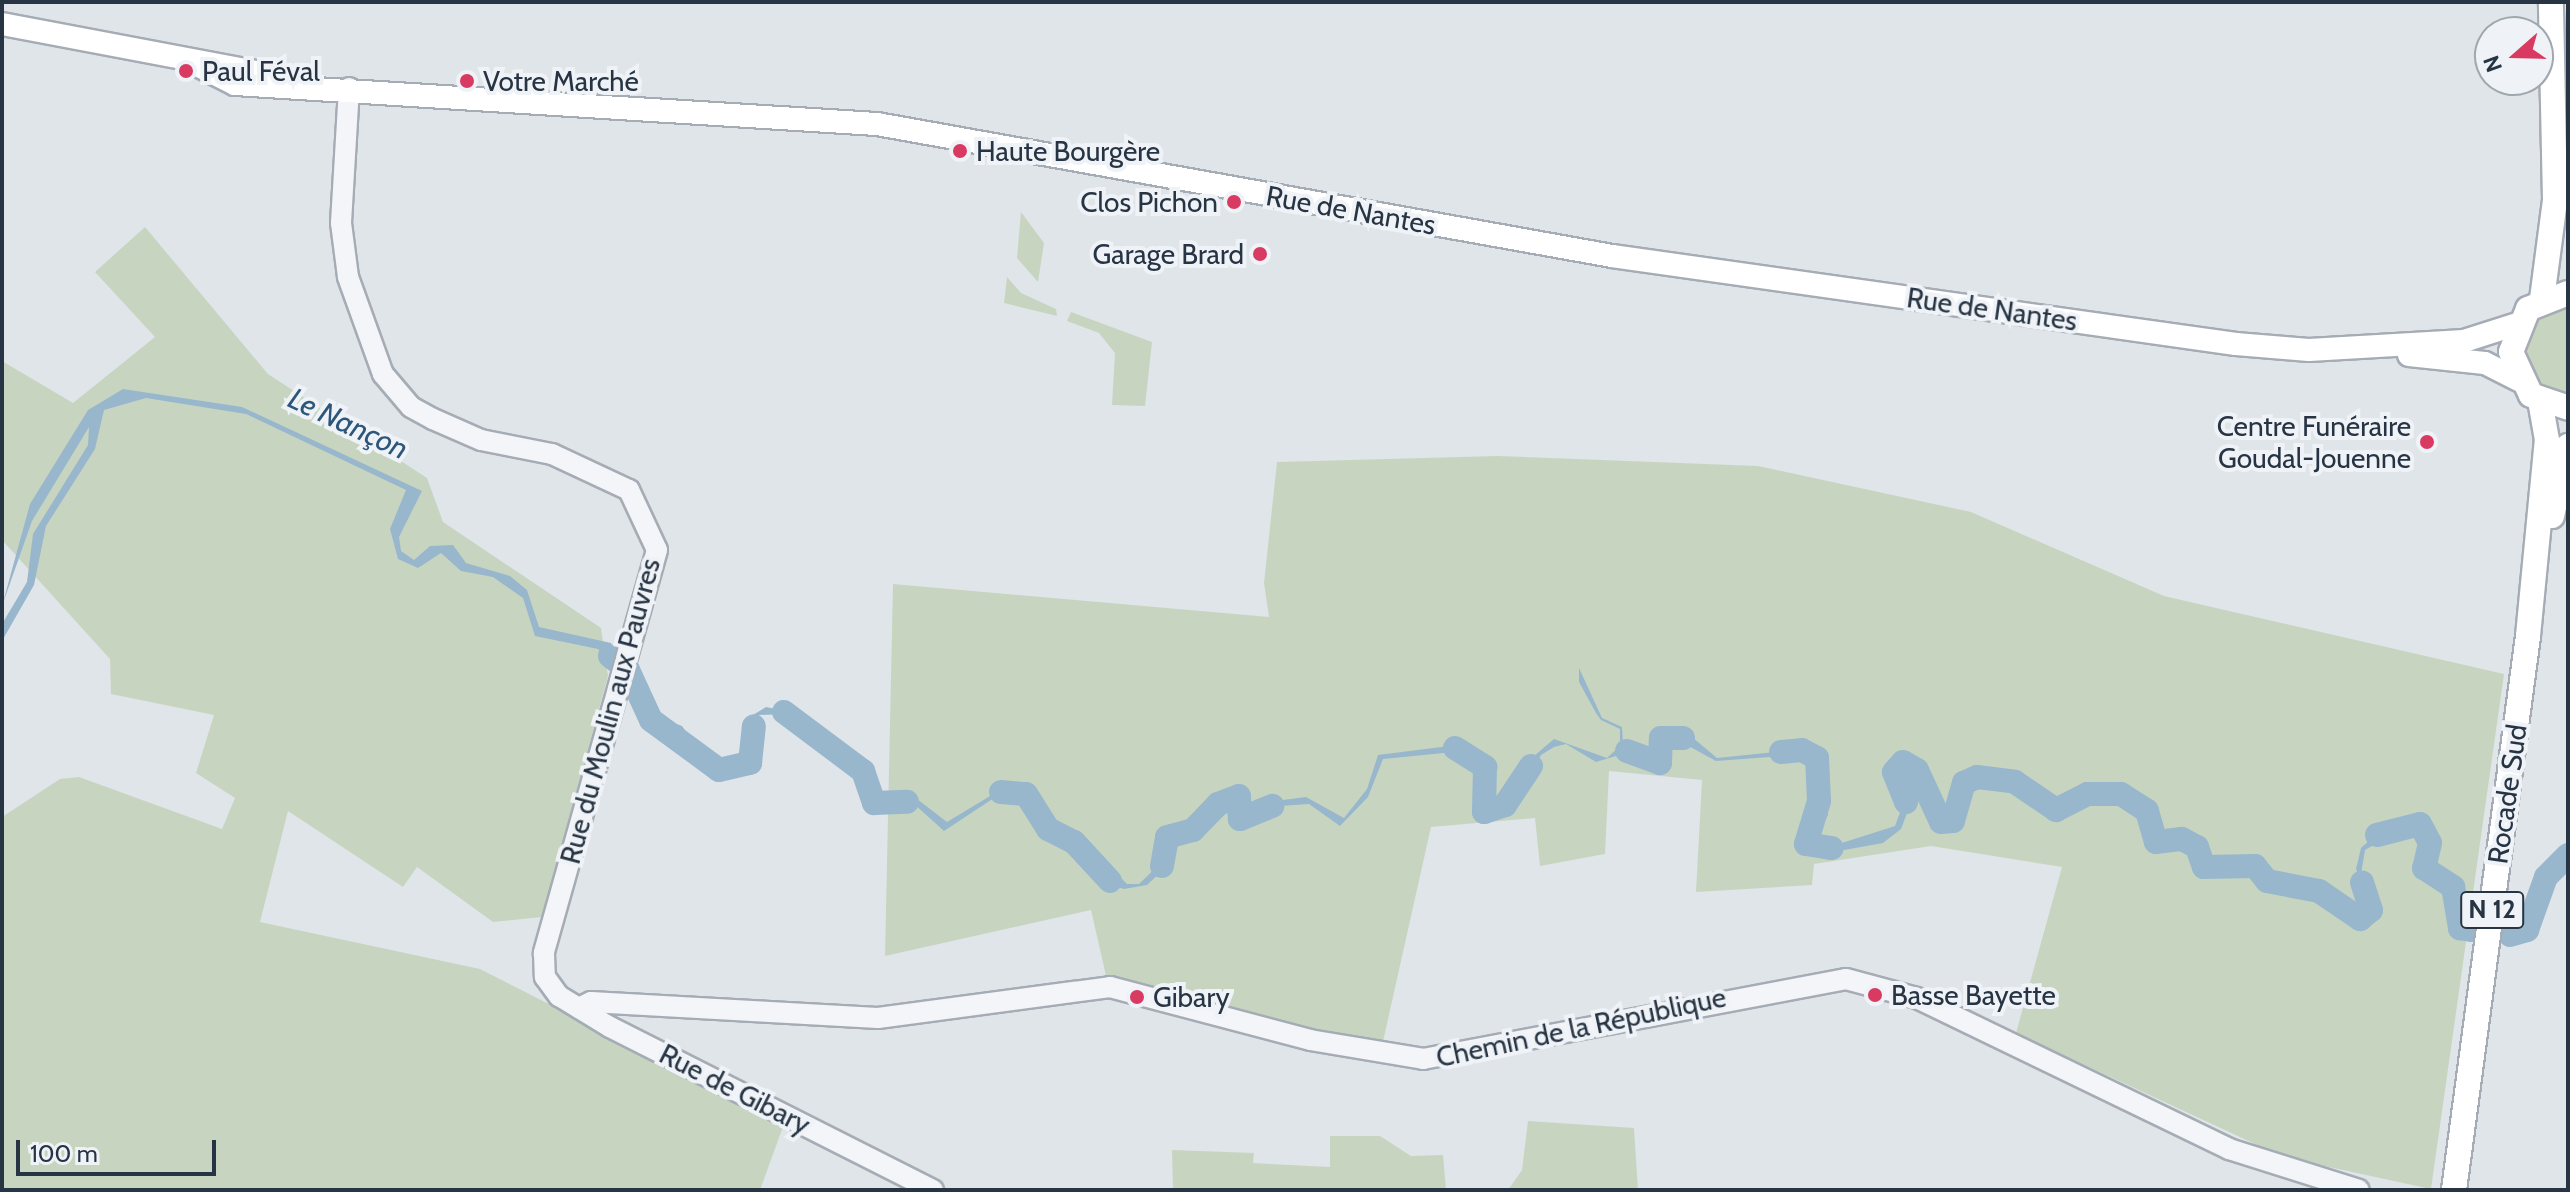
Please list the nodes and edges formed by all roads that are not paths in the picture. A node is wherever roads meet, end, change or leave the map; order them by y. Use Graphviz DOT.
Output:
graph roads {
  1 [pos="2551,2"];
  2 [pos="2,24"];
  3 [pos="349,88"];
  4 [pos="2556,105"];
  5 [pos="2568,195"];
  6 [pos="2568,293"];
  7 [pos="2542,299"];
  8 [pos="2517,324"];
  9 [pos="2353,348"];
  10 [pos="2518,380"];
  11 [pos="2540,401"];
  12 [pos="2568,408"];
  13 [pos="2568,446"];
  14 [pos="2528,636"];
  15 [pos="545,977"];
  16 [pos="579,1008"];
  17 [pos="2455,1186"];
  18 [pos="933,1190"];
  19 [pos="2359,1190"];
  1 -- 4 [label="main road"];
  2 -- 3 [label="main road, Rue de Nantes"];
  3 -- 9 [label="main road, Rue de Nantes"];
  3 -- 15 [label="street, Rue du Moulin aux Pauvres"];
  4 -- 5 [label="main road"];
  4 -- 7 [label="main road"];
  6 -- 7 [label="main road"];
  7 -- 8 [label="main road"];
  8 -- 9 [label="main road, Rue de Nantes"];
  8 -- 10 [label="main road"];
  9 -- 10 [label="main road, Rue de Nantes"];
  10 -- 11 [label="main road"];
  11 -- 12 [label="main road"];
  11 -- 14 [label="main road, Rocade Sud / N 12"];
  13 -- 14 [label="main road, Rocade Sud / N 12"];
  14 -- 17 [label="main road, Rocade Sud / N 12"];
  15 -- 16 [label="street, Rue de Gibary"];
  16 -- 18 [label="street, Rue de Gibary"];
  16 -- 19 [label="street, Chemin de la République"];
}
